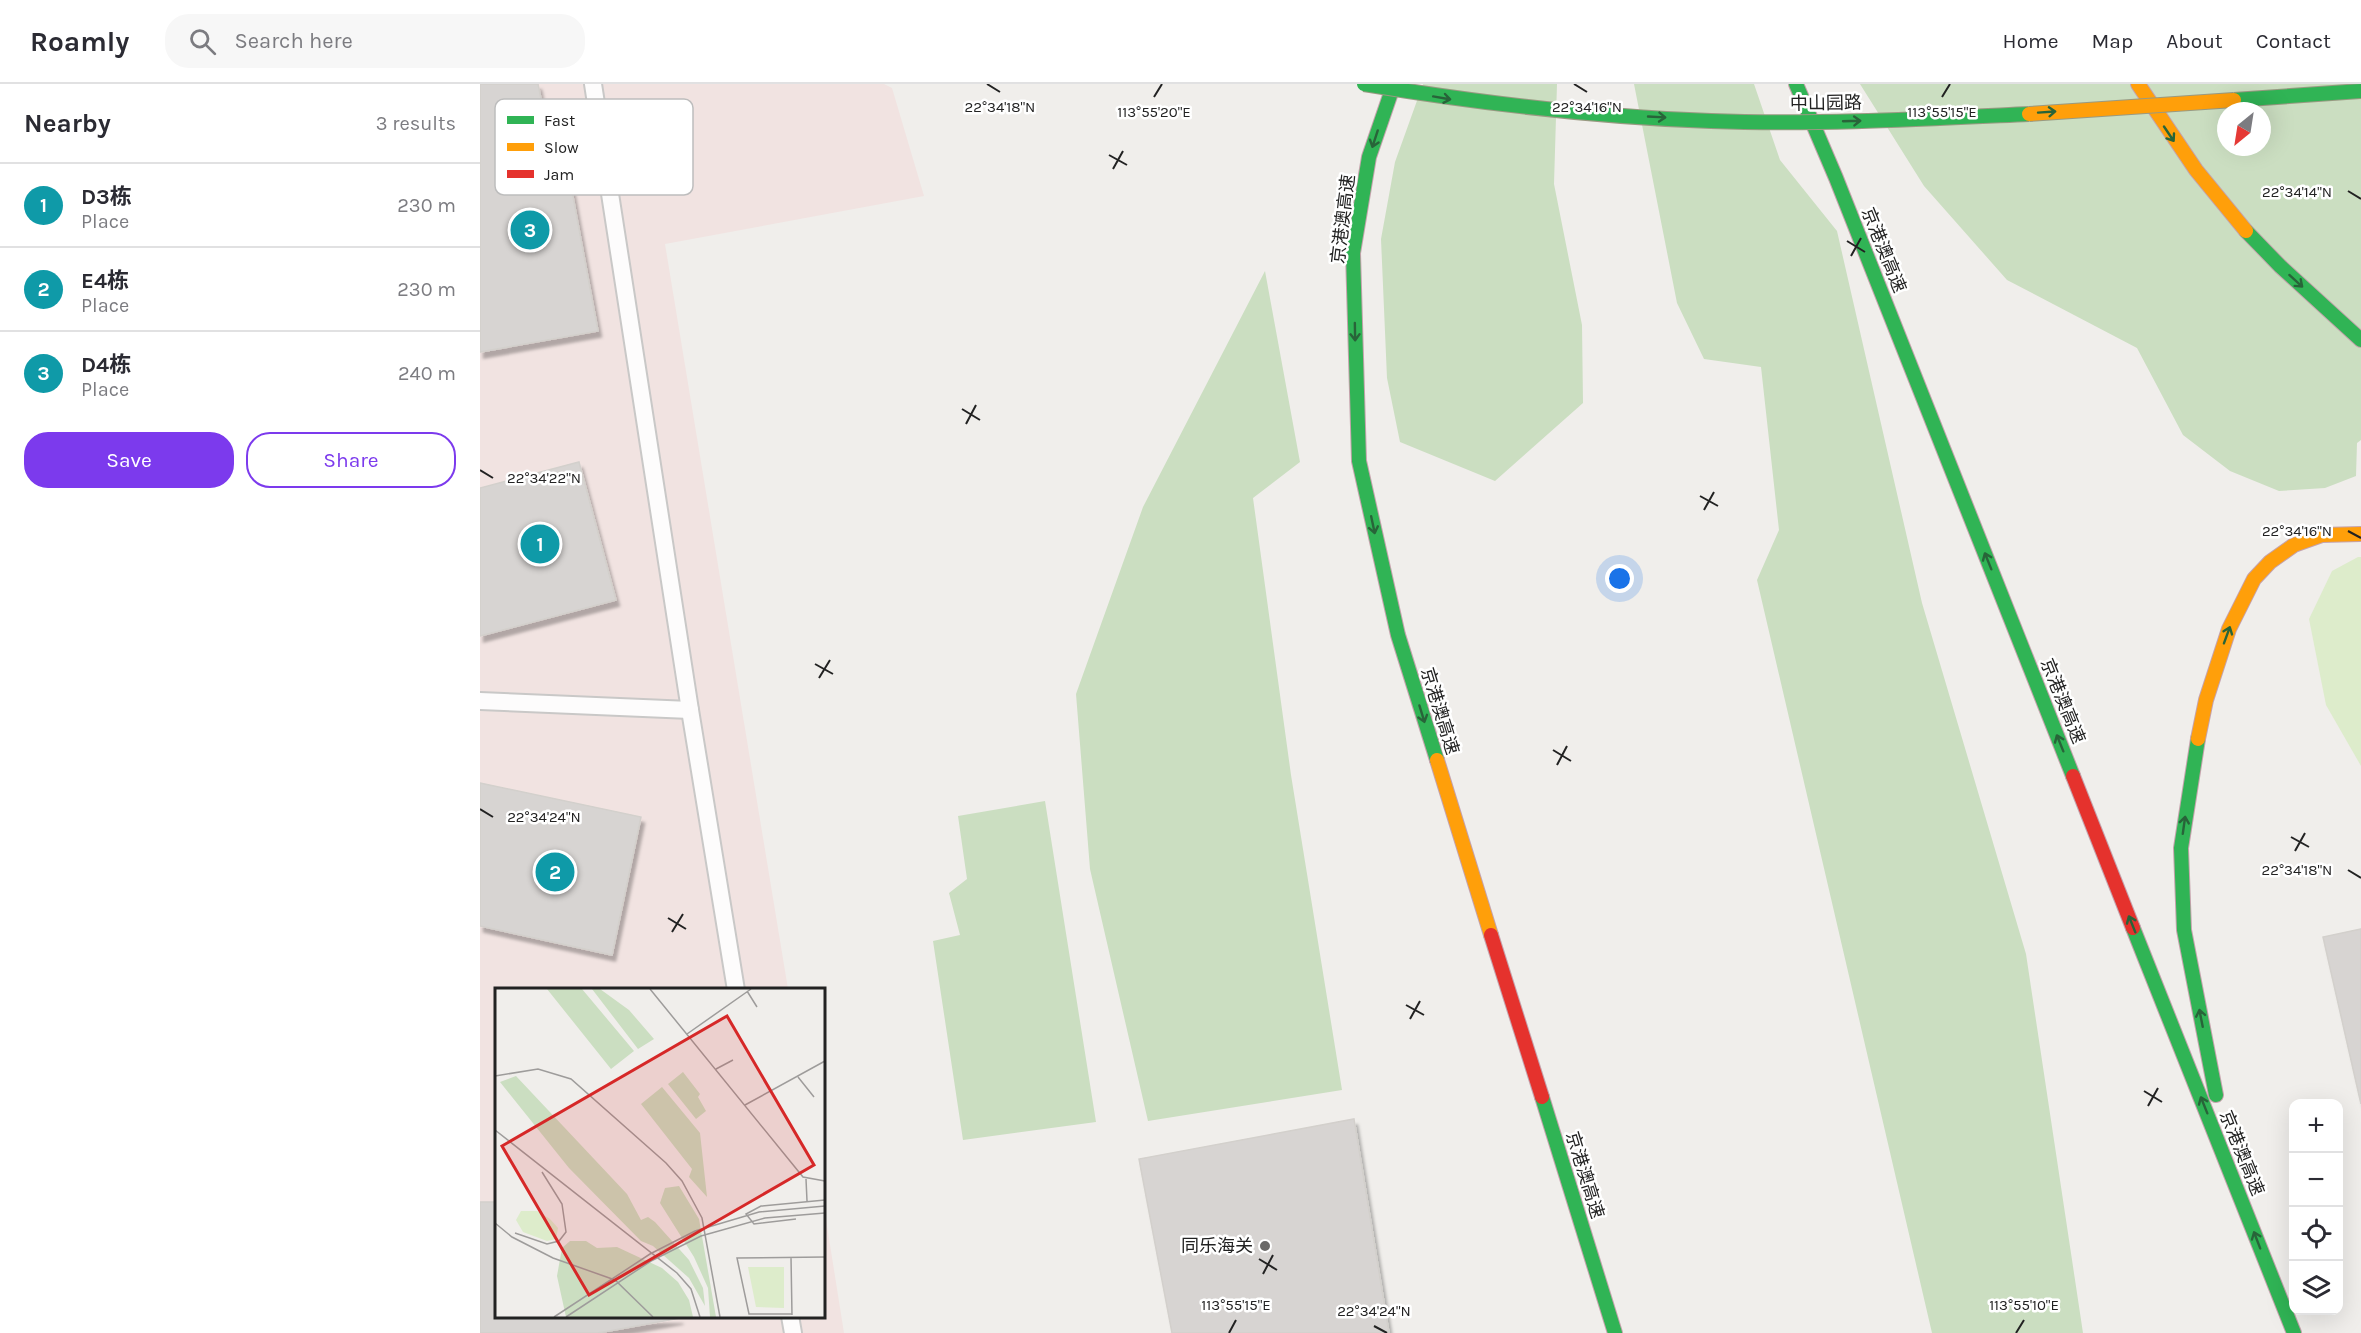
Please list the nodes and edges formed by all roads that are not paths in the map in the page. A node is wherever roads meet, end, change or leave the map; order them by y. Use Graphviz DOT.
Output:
graph roads {
  1 [pos="593,84"];
  2 [pos="1364,84"];
  3 [pos="1394,84"];
  4 [pos="1796,84"];
  5 [pos="2138,84"];
  6 [pos="2361,91"];
  7 [pos="595,99"];
  8 [pos="610,195"];
  9 [pos="2361,340"];
  10 [pos="2361,534"];
  11 [pos="480,701"];
  12 [pos="690,710"];
  13 [pos="736,988"];
  14 [pos="2241,1198"];
  15 [pos="2268,1268"];
  16 [pos="2289,1300"];
  17 [pos="790,1318"];
  18 [pos="793,1333"];
  19 [pos="1615,1333"];
  20 [pos="2295,1333"];
  1 -- 7 [label="lane"];
  2 -- 6 [label="main road, 中山园路, one-way, bridge"];
  3 -- 19 [label="main road, 京港澳高速, one-way"];
  14 -- 4 [label="main road, 京港澳高速, one-way"];
  5 -- 9 [label="main road, one-way"];
  8 -- 12 [label="lane"];
  14 -- 10 [label="main road, one-way"];
  11 -- 12 [label="lane"];
  12 -- 13 [label="lane"];
  15 -- 14 [label="main road, 京港澳高速, one-way"];
  15 -- 16 [label="main road"];
  15 -- 20 [label="main road, 京港澳高速"];
  17 -- 18 [label="lane"];
}
